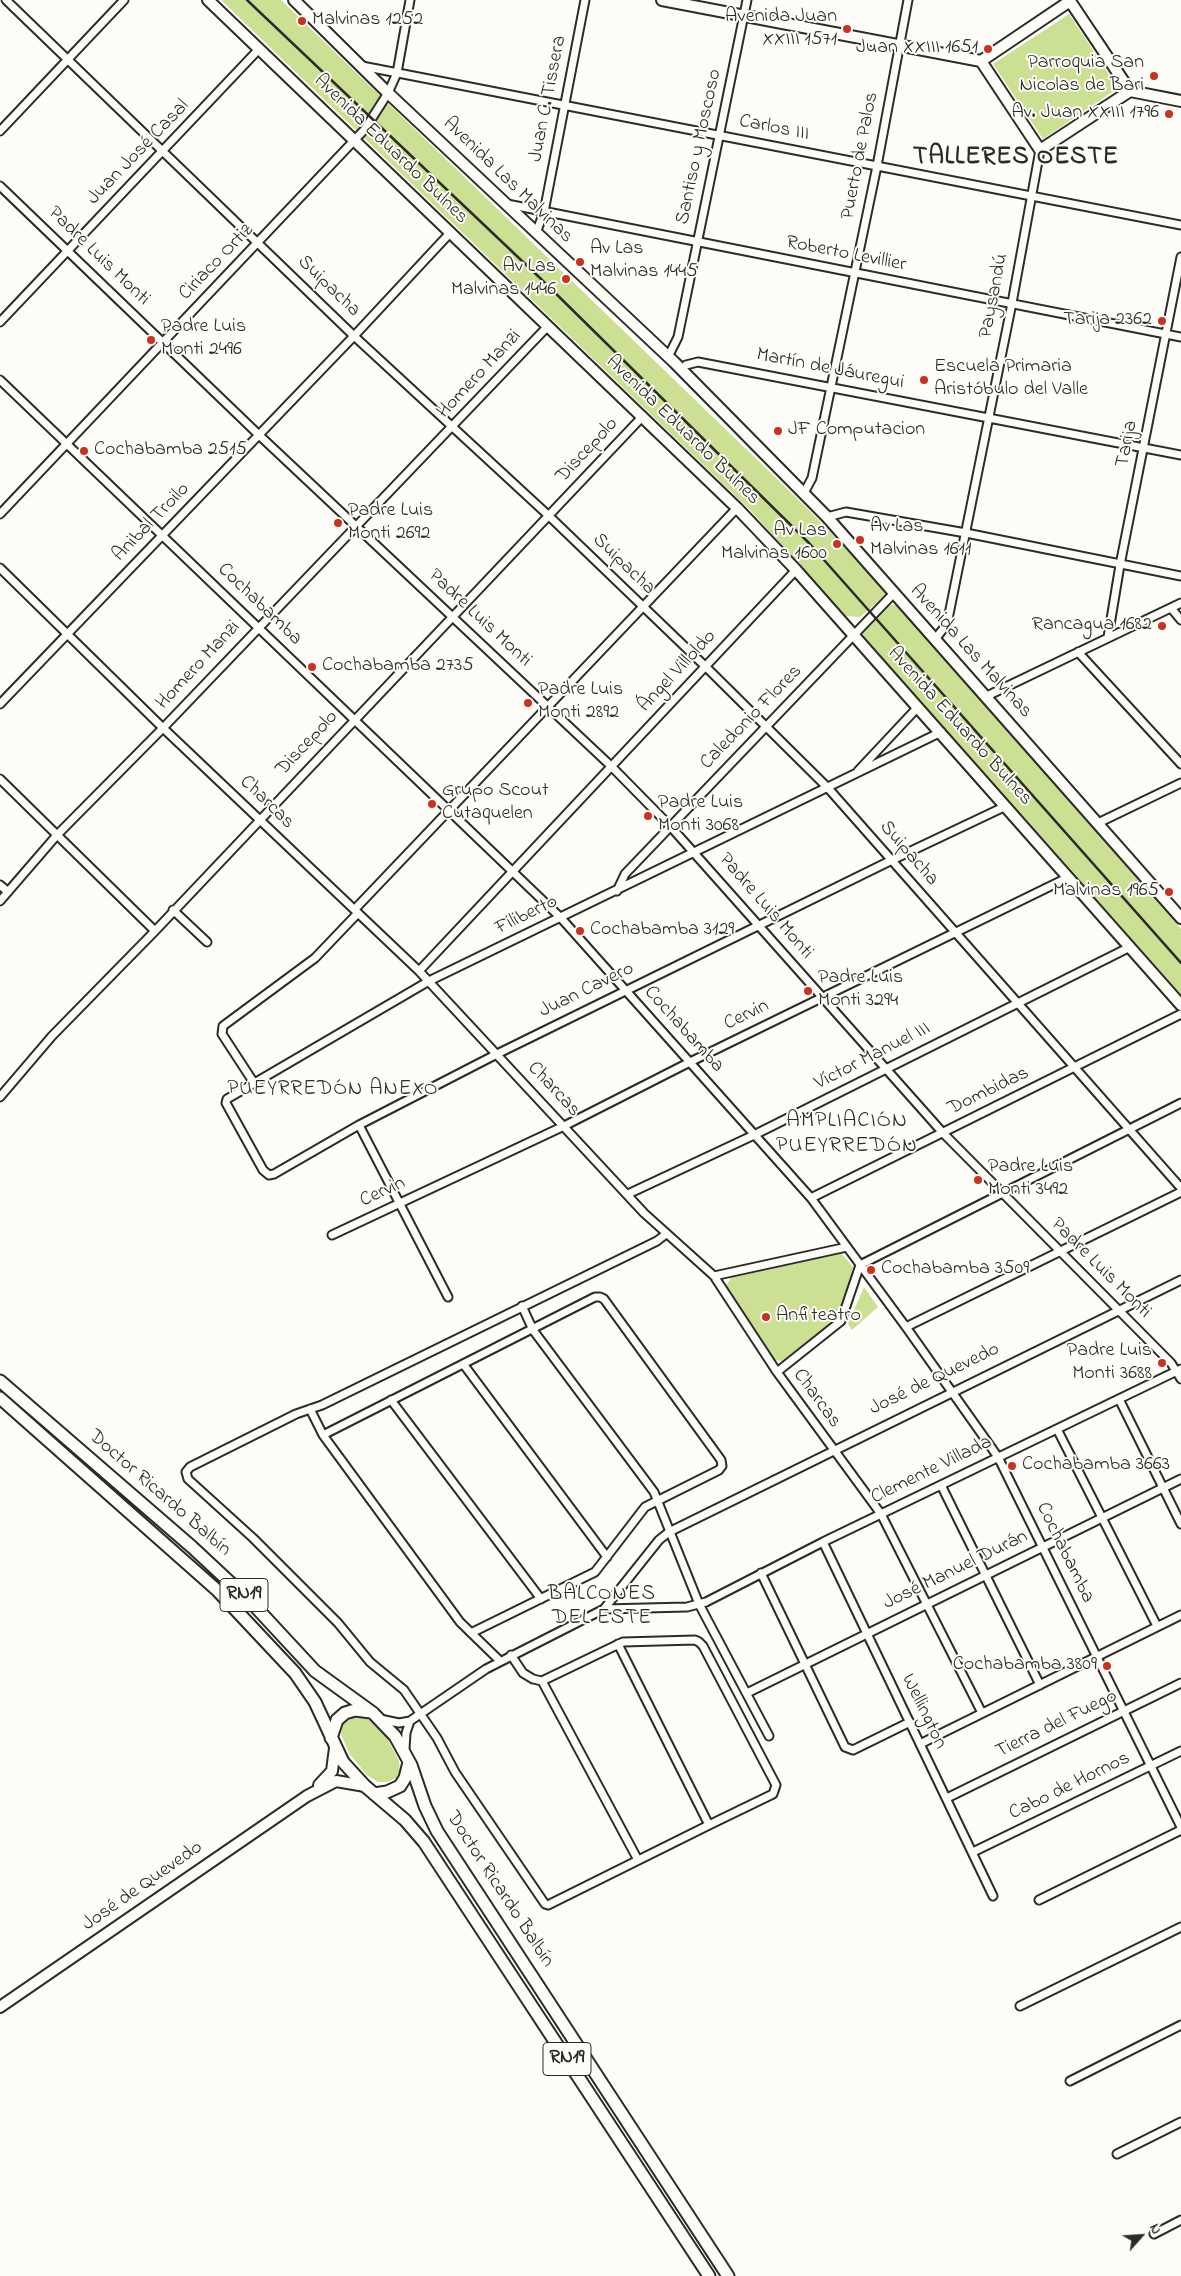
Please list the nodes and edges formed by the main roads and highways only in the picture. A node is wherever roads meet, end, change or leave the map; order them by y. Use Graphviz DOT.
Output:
graph roads {
  1 [pos="208,0"];
  2 [pos="294,0"];
  3 [pos="662,0"];
  4 [pos="1070,1"];
  5 [pos="980,61"];
  6 [pos="1130,91"];
  7 [pos="1181,101"];
  8 [pos="1181,918"];
  9 [pos="1181,1005"];
  10 [pos="0,1381"];
  11 [pos="0,1398"];
  12 [pos="377,1716"];
  13 [pos="333,1743"];
  14 [pos="407,1756"];
  15 [pos="365,1786"];
  16 [pos="374,1794"];
  17 [pos="307,1796"];
  18 [pos="0,2008"];
  19 [pos="651,2158"];
  20 [pos="637,2167"];
  21 [pos="709,2276"];
  22 [pos="728,2276"];
  1 -- 9 [label="main road, Avenida Eduardo Bulnes"];
  2 -- 8 [label="main road, Avenida Las Malvinas"];
  3 -- 5 [label="main road"];
  4 -- 5 [label="main road"];
  4 -- 6 [label="main road"];
  5 -- 6 [label="main road"];
  6 -- 7 [label="main road"];
  10 -- 12 [label="main road, Doctor Ricardo Balbín / RN19"];
  11 -- 13 [label="main road, Doctor Ricardo Balbín / RN19"];
  12 -- 13 [label="main road"];
  12 -- 14 [label="main road, Doctor Ricardo Balbín / RN19"];
  13 -- 15 [label="main road, Doctor Ricardo Balbín / RN19"];
  13 -- 17 [label="main road"];
  14 -- 16 [label="main road"];
  14 -- 19 [label="main road, Doctor Ricardo Balbín / RN19"];
  15 -- 16 [label="main road, Doctor Ricardo Balbín / RN19"];
  15 -- 17 [label="main road"];
  16 -- 20 [label="main road, Doctor Ricardo Balbín / RN19"];
  17 -- 18 [label="main road, José de Quevedo"];
  19 -- 20 [label="main road"];
  19 -- 22 [label="main road, Doctor Ricardo Balbín / RN19"];
  20 -- 21 [label="main road, Doctor Ricardo Balbín / RN19"];
}
